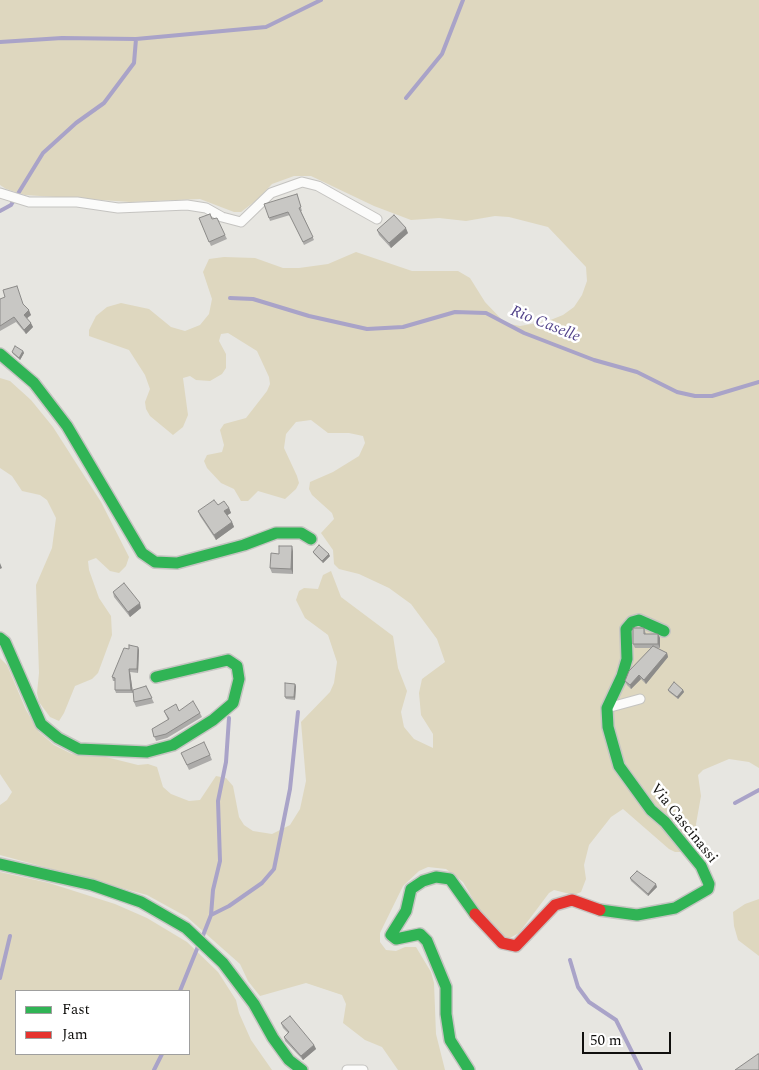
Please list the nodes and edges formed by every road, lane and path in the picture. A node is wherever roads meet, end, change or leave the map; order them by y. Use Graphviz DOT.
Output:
graph roads {
  1 [pos="0,193"];
  2 [pos="377,219"];
  3 [pos="0,354"];
  4 [pos="311,540"];
  5 [pos="664,631"];
  6 [pos="0,638"];
  7 [pos="156,677"];
  8 [pos="640,699"];
  9 [pos="607,708"];
  10 [pos="0,864"];
  11 [pos="302,1070"];
  12 [pos="347,1070"];
  13 [pos="363,1070"];
  14 [pos="469,1070"];
  1 -- 2 [label="street"];
  3 -- 4 [label="street"];
  5 -- 9 [label="street"];
  6 -- 7 [label="street"];
  8 -- 9 [label="street"];
  9 -- 14 [label="street, Via Cascinassi"];
  10 -- 11 [label="street"];
  12 -- 13 [label="street"];
}
